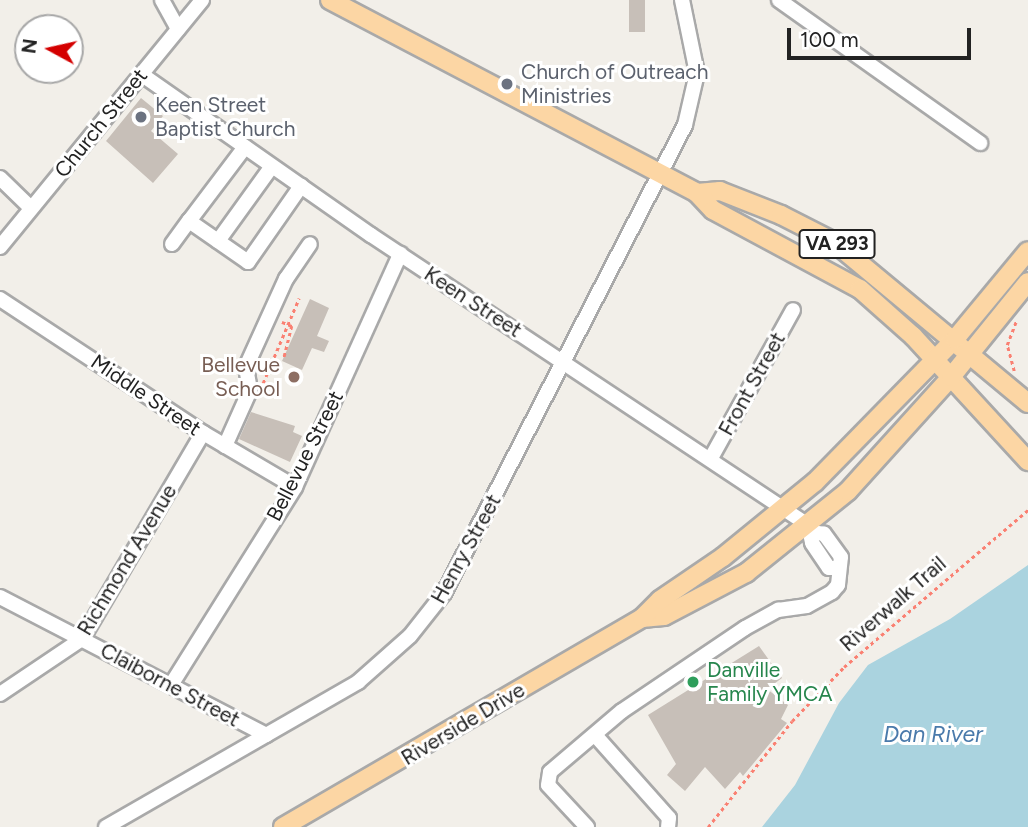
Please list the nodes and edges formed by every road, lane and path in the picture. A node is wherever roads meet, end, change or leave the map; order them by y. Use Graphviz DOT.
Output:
graph roads {
  1 [pos="162,0"];
  2 [pos="202,0"];
  3 [pos="330,0"];
  4 [pos="682,0"];
  5 [pos="779,0"];
  6 [pos="178,29"];
  7 [pos="141,75"];
  8 [pos="980,143"];
  9 [pos="245,147"];
  10 [pos="272,166"];
  11 [pos="660,174"];
  12 [pos="0,178"];
  13 [pos="301,186"];
  14 [pos="697,193"];
  15 [pos="31,208"];
  16 [pos="190,221"];
  17 [pos="218,241"];
  18 [pos="172,244"];
  19 [pos="310,244"];
  20 [pos="0,247"];
  21 [pos="1028,251"];
  22 [pos="400,254"];
  23 [pos="1028,282"];
  24 [pos="299,298"];
  25 [pos="0,299"];
  26 [pos="793,310"];
  27 [pos="1021,315"];
  28 [pos="287,324"];
  29 [pos="955,339"];
  30 [pos="971,352"];
  31 [pos="284,358"];
  32 [pos="935,360"];
  33 [pos="565,362"];
  34 [pos="951,377"];
  35 [pos="1012,378"];
  36 [pos="250,390"];
  37 [pos="1028,402"];
  38 [pos="203,433"];
  39 [pos="225,446"];
  40 [pos="711,458"];
  41 [pos="1028,461"];
  42 [pos="295,487"];
  43 [pos="783,508"];
  44 [pos="1028,510"];
  45 [pos="810,528"];
  46 [pos="0,597"];
  47 [pos="642,618"];
  48 [pos="82,639"];
  49 [pos="171,685"];
  50 [pos="0,694"];
  51 [pos="595,735"];
  52 [pos="266,736"];
  53 [pos="106,827"];
  54 [pos="283,827"];
  55 [pos="587,827"];
  56 [pos="668,827"];
  57 [pos="708,827"];
  1 -- 6 [label="street"];
  2 -- 6 [label="street, Church Street"];
  3 -- 11 [label="main road, VA 293"];
  4 -- 11 [label="street, Henry Street"];
  5 -- 8 [label="street"];
  6 -- 7 [label="street, Church Street"];
  7 -- 9 [label="street, Keen Street"];
  7 -- 15 [label="street, Church Street"];
  9 -- 10 [label="street, Keen Street"];
  9 -- 16 [label="street"];
  10 -- 13 [label="street, Keen Street"];
  10 -- 17 [label="street"];
  11 -- 14 [label="main road, VA 293"];
  11 -- 33 [label="street, Henry Street"];
  12 -- 15 [label="street"];
  13 -- 17 [label="street"];
  13 -- 22 [label="street, Keen Street"];
  14 -- 29 [label="main road, VA 293"];
  14 -- 32 [label="main road, VA 293"];
  15 -- 20 [label="street, Church Street"];
  16 -- 17 [label="street"];
  16 -- 18 [label="street"];
  19 -- 36 [label="street"];
  21 -- 29 [label="main road, Riverside Drive"];
  22 -- 33 [label="street, Keen Street"];
  22 -- 42 [label="street, Bellevue Street"];
  23 -- 30 [label="main road, Riverside Drive"];
  24 -- 28 [label="path"];
  25 -- 38 [label="street, Middle Street"];
  26 -- 40 [label="street, Front Street"];
  27 -- 35 [label="path"];
  28 -- 31 [label="path"];
  28 -- 36 [label="path"];
  29 -- 30 [label="main road, VA 293"];
  29 -- 32 [label="main road, Riverside Drive"];
  30 -- 34 [label="main road, Riverside Drive"];
  30 -- 35 [label="main road, VA 293"];
  32 -- 34 [label="main road, VA 293"];
  32 -- 43 [label="main road, Riverside Drive"];
  33 -- 40 [label="street, Keen Street"];
  33 -- 52 [label="street, Henry Street"];
  34 -- 41 [label="main road, VA 293"];
  34 -- 45 [label="main road, Riverside Drive"];
  35 -- 37 [label="main road, VA 293"];
  36 -- 39 [label="street"];
  38 -- 39 [label="street, Middle Street"];
  38 -- 48 [label="street, Richmond Avenue"];
  39 -- 42 [label="street, Middle Street"];
  40 -- 43 [label="street, Keen Street"];
  42 -- 49 [label="street, Bellevue Street"];
  43 -- 45 [label="street, Keen Street"];
  43 -- 47 [label="main road, Riverside Drive"];
  44 -- 57 [label="path, Riverwalk Trail"];
  45 -- 47 [label="main road, Riverside Drive"];
  45 -- 51 [label="street, Keen Street"];
  46 -- 48 [label="street, Claiborne Street"];
  47 -- 54 [label="main road, Riverside Drive"];
  48 -- 49 [label="street, Claiborne Street"];
  48 -- 50 [label="street, Richmond Avenue"];
  49 -- 52 [label="street, Claiborne Street"];
  51 -- 55 [label="street"];
  51 -- 56 [label="street"];
  52 -- 53 [label="street, Henry Street"];
}
